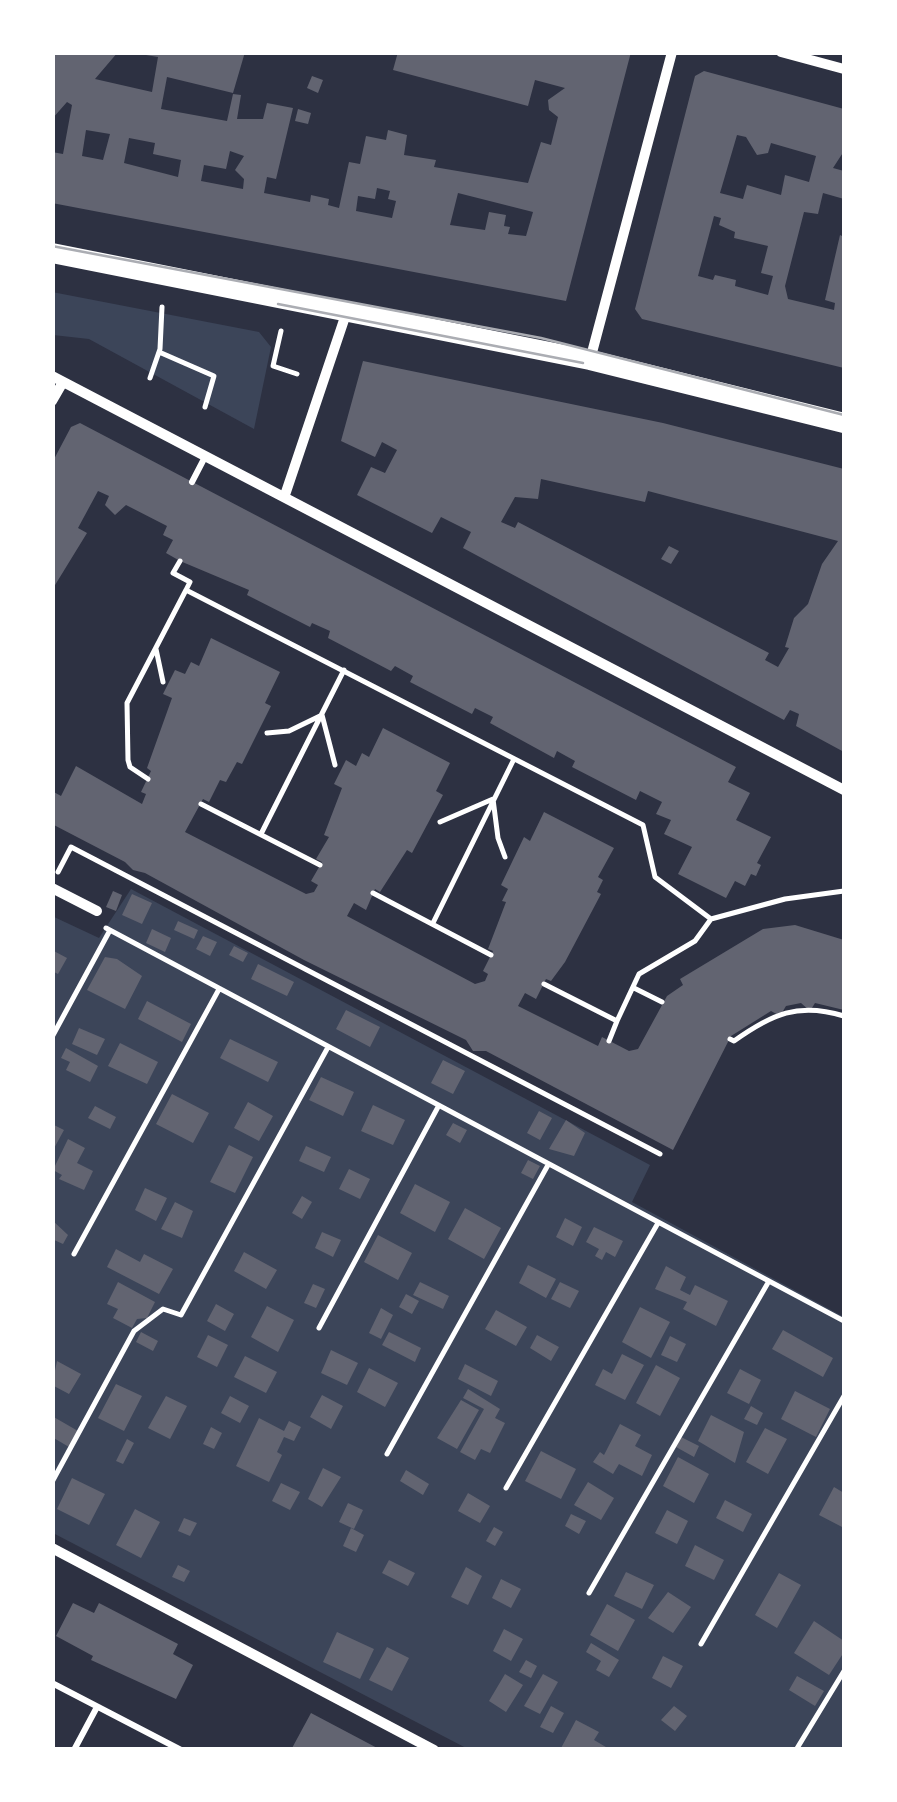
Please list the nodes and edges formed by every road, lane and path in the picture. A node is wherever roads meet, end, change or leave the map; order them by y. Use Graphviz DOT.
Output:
graph roads {
  1 [pos="672,52"];
  2 [pos="786,53"];
  3 [pos="844,69"];
  4 [pos="52,253"];
  5 [pos="162,307"];
  6 [pos="347,311"];
  7 [pos="281,331"];
  8 [pos="159,352"];
  9 [pos="590,360"];
  10 [pos="297,374"];
  11 [pos="150,378"];
  12 [pos="58,379"];
  13 [pos="52,400"];
  14 [pos="205,407"];
  15 [pos="844,423"];
  16 [pos="206,454"];
  17 [pos="192,482"];
  18 [pos="285,495"];
  19 [pos="180,560"];
  20 [pos="186,590"];
  21 [pos="156,649"];
  22 [pos="344,670"];
  23 [pos="164,682"];
  24 [pos="322,715"];
  25 [pos="267,733"];
  26 [pos="514,759"];
  27 [pos="335,765"];
  28 [pos="148,779"];
  29 [pos="844,790"];
  30 [pos="493,799"];
  31 [pos="201,804"];
  32 [pos="440,822"];
  33 [pos="261,834"];
  34 [pos="506,857"];
  35 [pos="320,866"];
  36 [pos="52,886"];
  37 [pos="844,890"];
  38 [pos="373,893"];
  39 [pos="97,911"];
  40 [pos="711,919"];
  41 [pos="433,923"];
  42 [pos="109,932"];
  43 [pos="491,955"];
  44 [pos="544,984"];
  45 [pos="633,988"];
  46 [pos="218,990"];
  47 [pos="662,1002"];
  48 [pos="844,1016"];
  49 [pos="616,1021"];
  50 [pos="52,1038"];
  51 [pos="730,1039"];
  52 [pos="609,1041"];
  53 [pos="328,1049"];
  54 [pos="579,1100"];
  55 [pos="438,1107"];
  56 [pos="574,1110"];
  57 [pos="660,1154"];
  58 [pos="548,1165"];
  59 [pos="658,1223"];
  60 [pos="74,1254"];
  61 [pos="769,1281"];
  62 [pos="844,1321"];
  63 [pos="319,1328"];
  64 [pos="844,1396"];
  65 [pos="386,1454"];
  66 [pos="52,1482"];
  67 [pos="506,1488"];
  68 [pos="52,1548"];
  69 [pos="589,1593"];
  70 [pos="701,1644"];
  71 [pos="844,1671"];
  72 [pos="52,1683"];
  73 [pos="98,1706"];
  74 [pos="74,1750"];
  75 [pos="181,1750"];
  76 [pos="434,1750"];
  77 [pos="796,1750"];
  1 -- 9 [label="street"];
  2 -- 3 [label="street"];
  4 -- 6 [label="main road"];
  5 -- 8 [label="path"];
  6 -- 9 [label="main road"];
  6 -- 18 [label="street"];
  7 -- 10 [label="path"];
  8 -- 11 [label="path"];
  8 -- 14 [label="path"];
  9 -- 15 [label="main road"];
  12 -- 13 [label="street"];
  12 -- 16 [label="street"];
  16 -- 17 [label="lane"];
  16 -- 18 [label="street"];
  18 -- 29 [label="street"];
  19 -- 20 [label="path"];
  20 -- 21 [label="path"];
  20 -- 22 [label="path"];
  21 -- 23 [label="path"];
  21 -- 28 [label="path"];
  22 -- 24 [label="path"];
  22 -- 26 [label="path"];
  24 -- 25 [label="path"];
  24 -- 27 [label="path"];
  24 -- 33 [label="path"];
  26 -- 30 [label="path"];
  26 -- 40 [label="path"];
  30 -- 32 [label="path"];
  30 -- 34 [label="path"];
  30 -- 41 [label="path"];
  31 -- 33 [label="path"];
  33 -- 35 [label="path"];
  36 -- 39 [label="street"];
  36 -- 56 [label="path"];
  37 -- 40 [label="path"];
  38 -- 41 [label="path"];
  39 -- 42 [label="path"];
  40 -- 45 [label="path"];
  41 -- 43 [label="path"];
  42 -- 46 [label="path"];
  42 -- 50 [label="path"];
  44 -- 49 [label="path"];
  45 -- 47 [label="path"];
  45 -- 49 [label="path"];
  46 -- 53 [label="path"];
  46 -- 60 [label="path"];
  48 -- 51 [label="path"];
  49 -- 52 [label="path"];
  53 -- 55 [label="path"];
  53 -- 66 [label="path"];
  54 -- 56 [label="path"];
  55 -- 58 [label="path"];
  55 -- 63 [label="path"];
  56 -- 57 [label="path"];
  58 -- 59 [label="path"];
  58 -- 65 [label="path"];
  59 -- 61 [label="path"];
  59 -- 67 [label="path"];
  61 -- 62 [label="path"];
  61 -- 69 [label="path"];
  64 -- 70 [label="path"];
  68 -- 76 [label="street"];
  71 -- 77 [label="path"];
  72 -- 73 [label="lane"];
  73 -- 74 [label="lane"];
  73 -- 75 [label="lane"];
}
